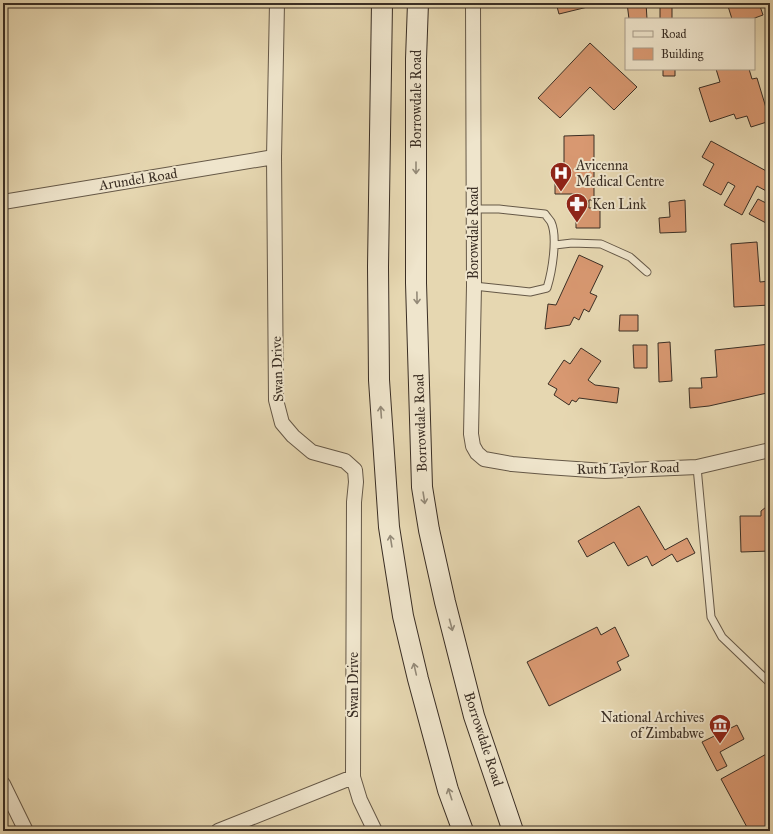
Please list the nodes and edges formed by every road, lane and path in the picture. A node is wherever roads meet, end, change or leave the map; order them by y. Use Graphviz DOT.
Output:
graph roads {
  1 [pos="277,3"];
  2 [pos="382,3"];
  3 [pos="418,3"];
  4 [pos="473,3"];
  5 [pos="274,157"];
  6 [pos="3,202"];
  7 [pos="473,209"];
  8 [pos="555,245"];
  9 [pos="647,272"];
  10 [pos="474,286"];
  11 [pos="770,450"];
  12 [pos="484,459"];
  13 [pos="697,467"];
  14 [pos="770,684"];
  15 [pos="353,777"];
  16 [pos="3,784"];
  17 [pos="26,831"];
  18 [pos="218,831"];
  19 [pos="375,831"];
  20 [pos="463,831"];
  21 [pos="513,831"];
  1 -- 5 [label="street, Swan Drive"];
  20 -- 2 [label="main road, one-way"];
  3 -- 21 [label="main road, Borrowdale Road, one-way"];
  4 -- 7 [label="street, Borowdale Road"];
  5 -- 6 [label="street, Arundel Road"];
  5 -- 15 [label="street, Swan Drive"];
  7 -- 8 [label="lane"];
  7 -- 10 [label="street, Borowdale Road"];
  8 -- 9 [label="lane"];
  8 -- 10 [label="lane"];
  10 -- 12 [label="street, Borowdale Road"];
  11 -- 13 [label="street, Ruth Taylor Road"];
  12 -- 13 [label="street, Ruth Taylor Road"];
  13 -- 14 [label="lane"];
  15 -- 18 [label="street"];
  15 -- 19 [label="street, Swan Drive"];
  16 -- 17 [label="street"];
}
